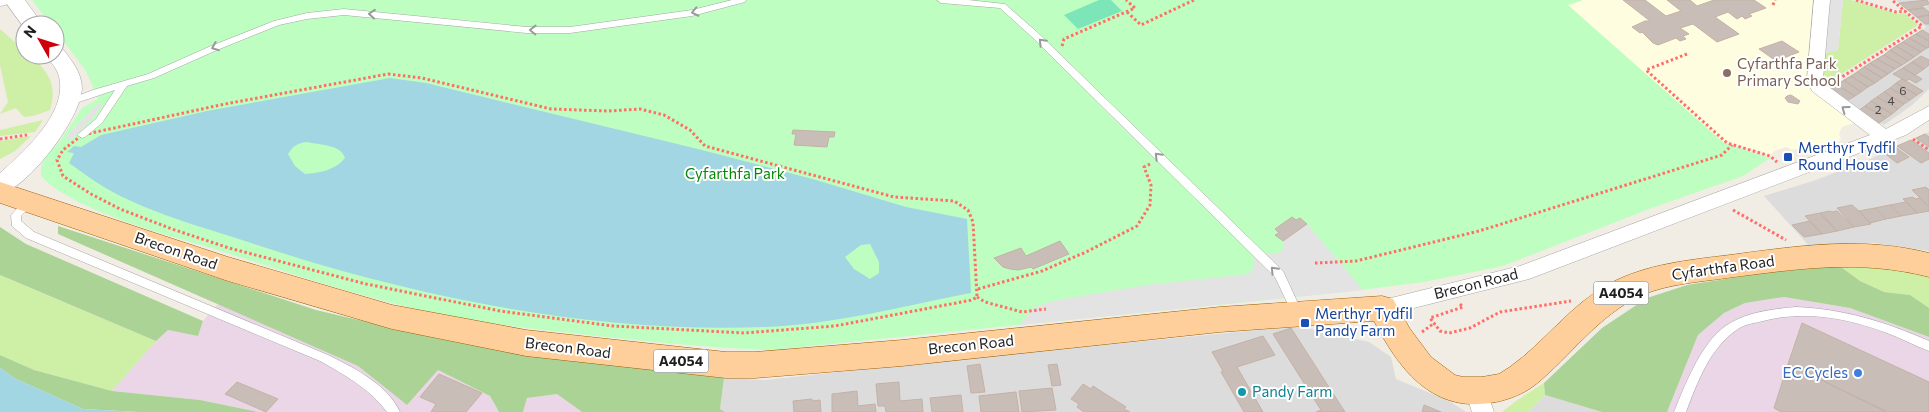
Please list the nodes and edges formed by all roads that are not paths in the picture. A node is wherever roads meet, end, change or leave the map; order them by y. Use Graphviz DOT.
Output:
graph roads {
  1 [pos="14,0"];
  2 [pos="742,0"];
  3 [pos="941,0"];
  4 [pos="1822,0"];
  5 [pos="1004,3"];
  6 [pos="25,15"];
  7 [pos="63,65"];
  8 [pos="123,84"];
  9 [pos="70,102"];
  10 [pos="1929,112"];
  11 [pos="82,135"];
  12 [pos="1884,137"];
  13 [pos="0,186"];
  14 [pos="0,192"];
  15 [pos="31,201"];
  16 [pos="1929,265"];
  17 [pos="1382,308"];
  18 [pos="1297,312"];
  19 [pos="1929,346"];
  20 [pos="1480,402"];
  21 [pos="394,412"];
  22 [pos="1680,412"];
  1 -- 6 [label="street"];
  2 -- 8 [label="lane, one-way"];
  3 -- 5 [label="lane"];
  12 -- 4 [label="street, one-way"];
  18 -- 5 [label="lane, one-way"];
  7 -- 9 [label="street"];
  8 -- 9 [label="lane"];
  8 -- 11 [label="lane"];
  9 -- 13 [label="street"];
  10 -- 12 [label="street, Brecon Road"];
  12 -- 17 [label="street, Brecon Road"];
  14 -- 15 [label="main road, Brecon Road / A4054"];
  15 -- 18 [label="main road, Brecon Road / A4054"];
  15 -- 21 [label="lane"];
  16 -- 20 [label="main road, Cyfarthfa Road / A4054"];
  17 -- 18 [label="main road, Brecon Road / A4054"];
  17 -- 20 [label="main road, Cyfarthfa Road / A4054"];
  19 -- 22 [label="lane"];
}
